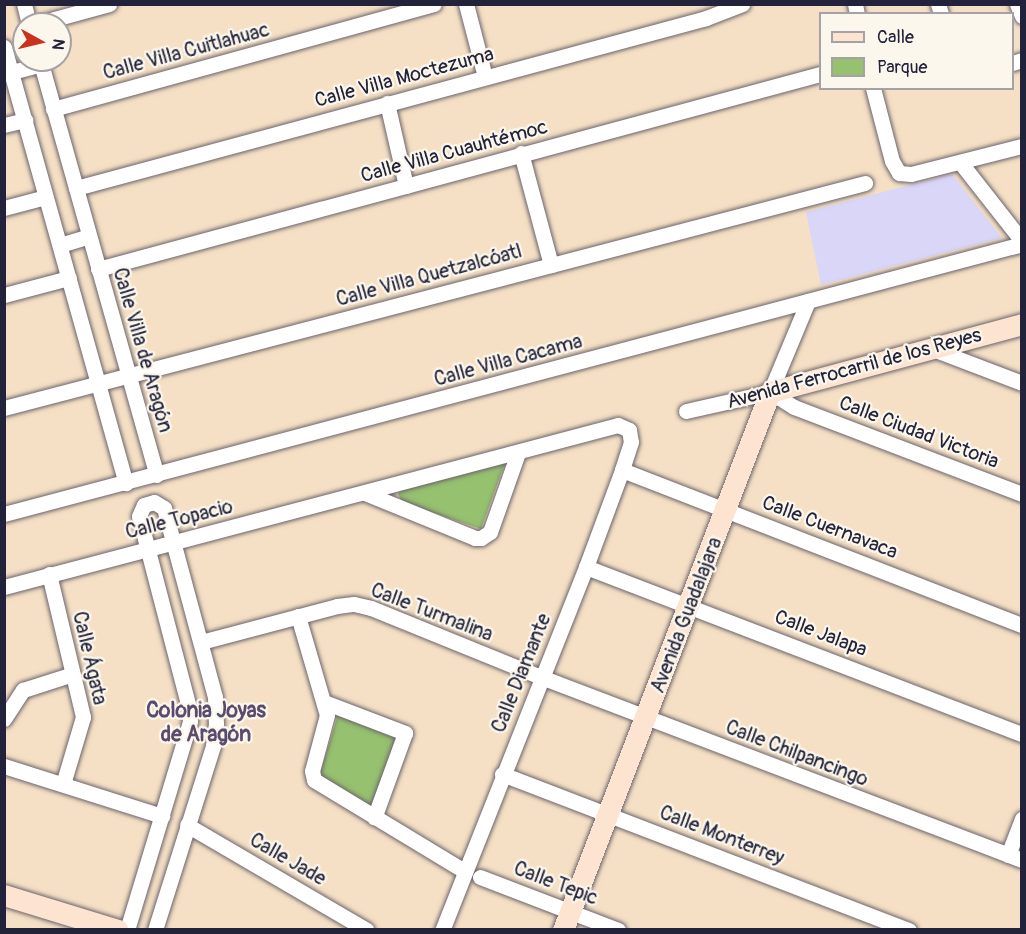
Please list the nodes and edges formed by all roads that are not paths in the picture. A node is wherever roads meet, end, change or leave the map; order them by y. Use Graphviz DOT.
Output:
graph roads {
  1 [pos="109,4"];
  2 [pos="434,4"];
  3 [pos="466,4"];
  4 [pos="742,4"];
  5 [pos="1017,4"];
  6 [pos="72,14"];
  7 [pos="1022,16"];
  8 [pos="4,47"];
  9 [pos="12,72"];
  10 [pos="43,72"];
  11 [pos="819,74"];
  12 [pos="485,77"];
  13 [pos="874,90"];
  14 [pos="387,103"];
  15 [pos="53,109"];
  16 [pos="25,120"];
  17 [pos="4,125"];
  18 [pos="1022,146"];
  19 [pos="521,153"];
  20 [pos="960,162"];
  21 [pos="865,183"];
  22 [pos="406,186"];
  23 [pos="76,188"];
  24 [pos="46,196"];
  25 [pos="4,208"];
  26 [pos="89,236"];
  27 [pos="1022,242"];
  28 [pos="60,244"];
  29 [pos="551,264"];
  30 [pos="98,268"];
  31 [pos="69,278"];
  32 [pos="4,295"];
  33 [pos="808,301"];
  34 [pos="1022,324"];
  35 [pos="930,348"];
  36 [pos="129,375"];
  37 [pos="99,383"];
  38 [pos="1022,383"];
  39 [pos="770,392"];
  40 [pos="4,408"];
  41 [pos="686,411"];
  42 [pos="629,430"];
  43 [pos="518,453"];
  44 [pos="622,470"];
  45 [pos="157,475"];
  46 [pos="126,483"];
  47 [pos="365,493"];
  48 [pos="1022,494"];
  49 [pos="727,509"];
  50 [pos="4,514"];
  51 [pos="173,542"];
  52 [pos="148,548"];
  53 [pos="586,567"];
  54 [pos="49,574"];
  55 [pos="4,587"];
  56 [pos="690,605"];
  57 [pos="298,615"];
  58 [pos="1022,625"];
  59 [pos="201,642"];
  60 [pos="73,674"];
  61 [pos="541,677"];
  62 [pos="558,684"];
  63 [pos="215,697"];
  64 [pos="324,702"];
  65 [pos="188,704"];
  66 [pos="646,718"];
  67 [pos="4,719"];
  68 [pos="1022,734"];
  69 [pos="4,766"];
  70 [pos="502,774"];
  71 [pos="63,784"];
  72 [pos="608,814"];
  73 [pos="162,816"];
  74 [pos="374,818"];
  75 [pos="1022,819"];
  76 [pos="187,825"];
  77 [pos="1015,857"];
  78 [pos="464,871"];
  79 [pos="480,877"];
  80 [pos="4,895"];
  81 [pos="567,920"];
  82 [pos="118,930"];
  83 [pos="127,930"];
  84 [pos="155,930"];
  85 [pos="367,930"];
  86 [pos="442,930"];
  87 [pos="618,930"];
  88 [pos="909,930"];
  1 -- 6 [label="street"];
  2 -- 15 [label="street, Calle Villa Cuitlahuac"];
  3 -- 12 [label="street"];
  4 -- 12 [label="street, Calle Villa Moctezuma"];
  5 -- 7 [label="street"];
  8 -- 9 [label="street"];
  9 -- 16 [label="street"];
  10 -- 15 [label="street, Calle Villa de Aragón"];
  11 -- 19 [label="street, Calle Villa Cuauhtémoc"];
  12 -- 14 [label="street, Calle Villa Moctezuma"];
  13 -- 20 [label="street"];
  14 -- 22 [label="street"];
  14 -- 23 [label="street, Calle Villa Moctezuma"];
  15 -- 23 [label="street, Calle Villa de Aragón"];
  16 -- 17 [label="street"];
  16 -- 24 [label="street"];
  18 -- 20 [label="street"];
  19 -- 22 [label="street, Calle Villa Cuauhtémoc"];
  19 -- 29 [label="street"];
  20 -- 27 [label="street"];
  21 -- 29 [label="street, Calle Villa Quetzalcóatl"];
  22 -- 30 [label="street, Calle Villa Cuauhtémoc"];
  23 -- 26 [label="street, Calle Villa de Aragón"];
  24 -- 25 [label="street"];
  24 -- 28 [label="street"];
  26 -- 28 [label="street"];
  26 -- 30 [label="street, Calle Villa de Aragón"];
  27 -- 33 [label="street, Calle Villa Cacama"];
  28 -- 31 [label="street"];
  29 -- 36 [label="street, Calle Villa Quetzalcóatl"];
  30 -- 36 [label="street, Calle Villa de Aragón"];
  31 -- 32 [label="street"];
  31 -- 37 [label="street"];
  33 -- 39 [label="street, Avenida Guadalajara"];
  33 -- 45 [label="street, Calle Villa Cacama"];
  34 -- 35 [label="street, Avenida Ferrocarril de los Reyes"];
  35 -- 38 [label="street"];
  35 -- 39 [label="street, Avenida Ferrocarril de los Reyes"];
  36 -- 37 [label="street, Calle Villa Quetzalcóatl"];
  36 -- 45 [label="street, Calle Villa de Aragón"];
  37 -- 40 [label="street, Calle Villa Quetzalcóatl"];
  37 -- 46 [label="street"];
  39 -- 41 [label="street, Avenida Ferrocarril de los Reyes"];
  39 -- 48 [label="street, Calle Ciudad Victoria"];
  39 -- 49 [label="street, Avenida Guadalajara"];
  42 -- 43 [label="street, Calle Topacio"];
  42 -- 44 [label="street, Calle Diamante"];
  43 -- 47 [label="street, Calle Topacio"];
  43 -- 47 [label="street"];
  44 -- 49 [label="street, Calle Cuernavaca"];
  44 -- 53 [label="street, Calle Diamante"];
  45 -- 46 [label="street, Calle Villa Cacama"];
  46 -- 50 [label="street, Calle Villa Cacama"];
  47 -- 51 [label="street, Calle Topacio"];
  49 -- 56 [label="street, Avenida Guadalajara"];
  49 -- 58 [label="street, Calle Cuernavaca"];
  51 -- 52 [label="street, Calle Topacio"];
  51 -- 52 [label="street"];
  51 -- 59 [label="street"];
  52 -- 54 [label="street, Calle Topacio"];
  52 -- 65 [label="street"];
  53 -- 56 [label="street, Calle Jalapa"];
  53 -- 61 [label="street, Calle Diamante"];
  54 -- 55 [label="street, Calle Topacio"];
  54 -- 60 [label="street, Calle Ágata"];
  56 -- 66 [label="street, Avenida Guadalajara"];
  56 -- 68 [label="street, Calle Jalapa"];
  57 -- 59 [label="street, Calle Turmalina"];
  57 -- 61 [label="street, Calle Turmalina"];
  57 -- 64 [label="street"];
  59 -- 63 [label="street"];
  60 -- 67 [label="street"];
  60 -- 71 [label="street, Calle Ágata"];
  61 -- 62 [label="street, Calle Turmalina"];
  61 -- 70 [label="street, Calle Diamante"];
  62 -- 66 [label="street, Calle Chilpancingo"];
  63 -- 65 [label="street"];
  63 -- 76 [label="street"];
  64 -- 74 [label="street"];
  64 -- 74 [label="street"];
  65 -- 73 [label="street"];
  66 -- 72 [label="street, Avenida Guadalajara"];
  66 -- 77 [label="street, Calle Chilpancingo"];
  69 -- 71 [label="street"];
  70 -- 72 [label="street, Calle Monterrey"];
  70 -- 78 [label="street, Calle Diamante"];
  71 -- 73 [label="street"];
  72 -- 81 [label="street, Avenida Guadalajara"];
  72 -- 88 [label="street, Calle Monterrey"];
  73 -- 83 [label="street"];
  74 -- 78 [label="street"];
  75 -- 77 [label="street"];
  76 -- 84 [label="street"];
  76 -- 85 [label="street, Calle Jade"];
  78 -- 86 [label="street, Calle Diamante"];
  79 -- 81 [label="street, Calle Tepic"];
  80 -- 82 [label="street"];
  81 -- 87 [label="street, Calle Tepic"];
}
